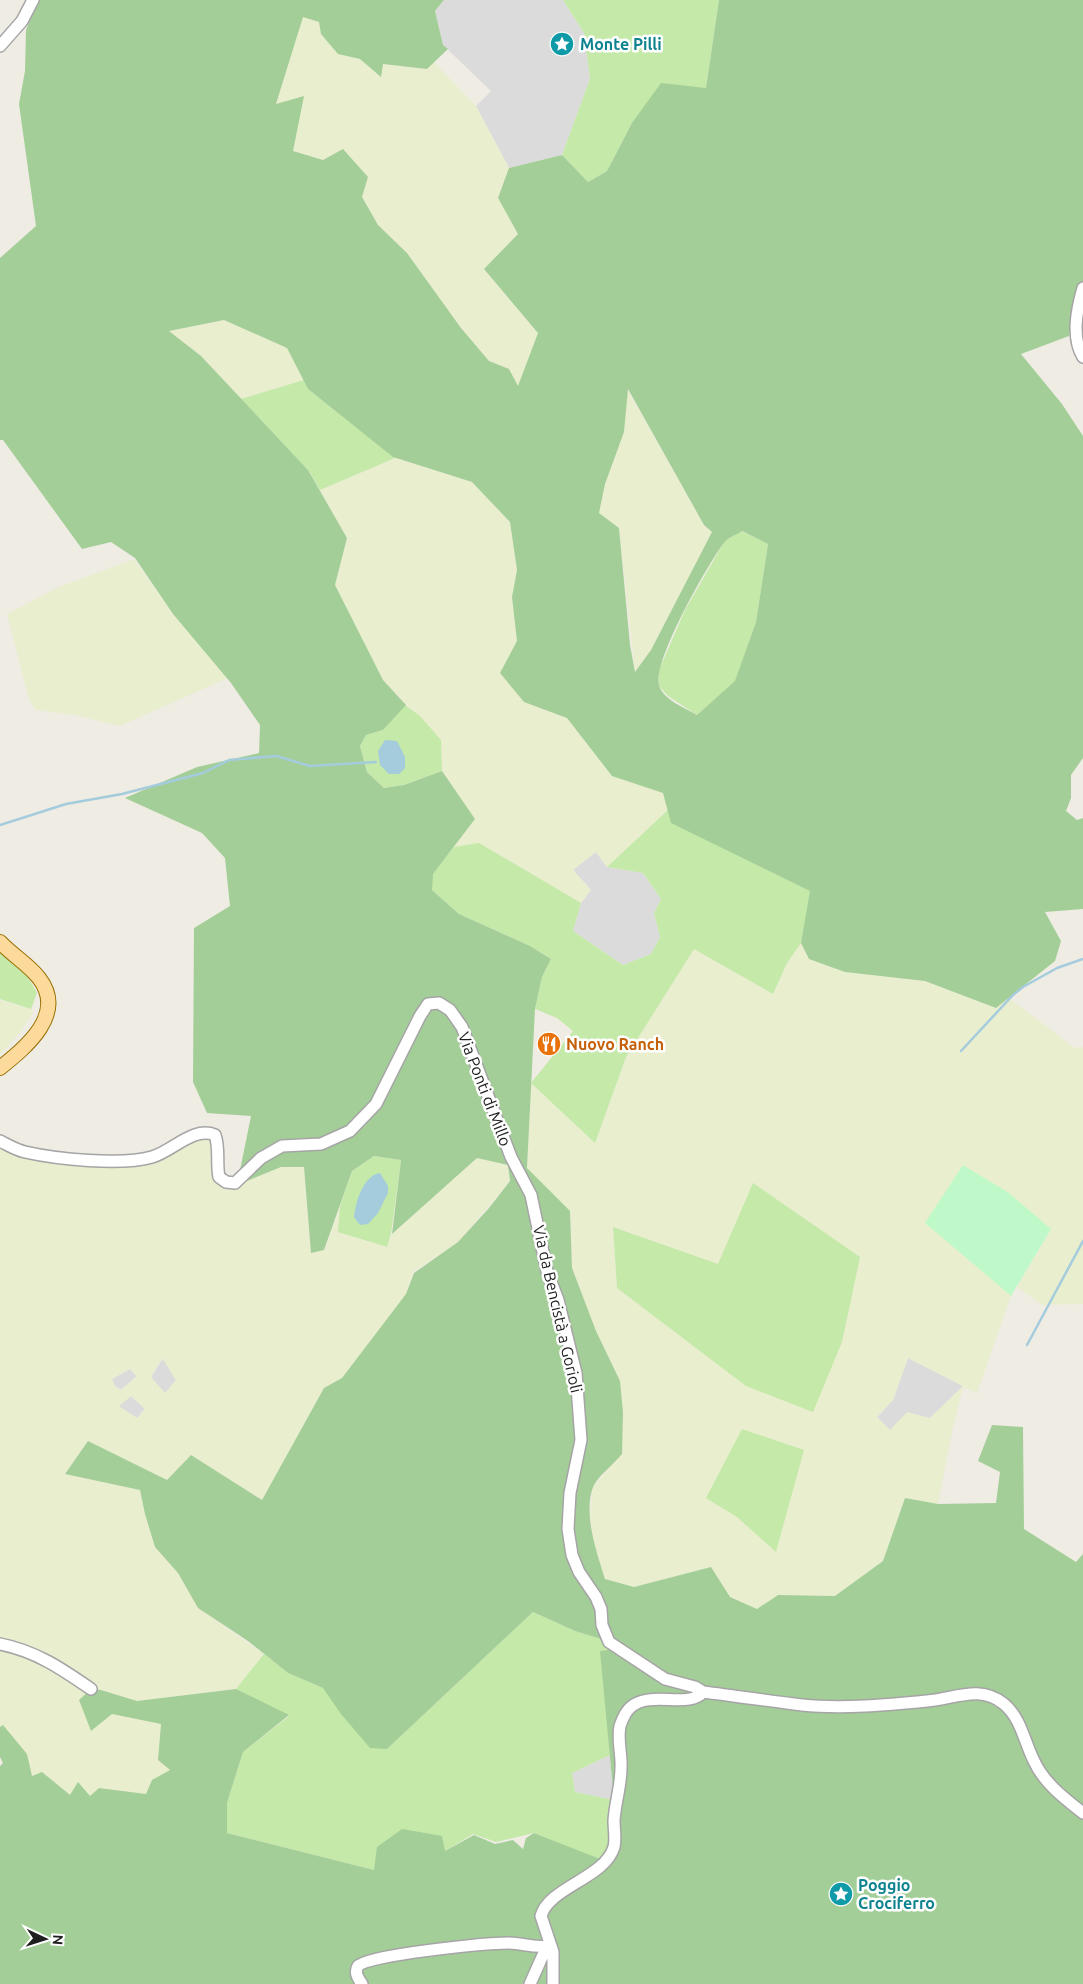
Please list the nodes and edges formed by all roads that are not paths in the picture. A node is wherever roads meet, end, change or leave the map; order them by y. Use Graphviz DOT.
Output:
graph roads {
  1 [pos="33,0"];
  2 [pos="0,46"];
  3 [pos="1083,288"];
  4 [pos="1083,357"];
  5 [pos="0,942"];
  6 [pos="0,1068"];
  7 [pos="0,1142"];
  8 [pos="528,1188"];
  9 [pos="0,1644"];
  10 [pos="91,1690"];
  11 [pos="703,1692"];
  12 [pos="1083,1813"];
  13 [pos="548,1944"];
  14 [pos="362,1984"];
  15 [pos="530,1984"];
  16 [pos="553,1984"];
  1 -- 2 [label="street"];
  3 -- 4 [label="street"];
  5 -- 6 [label="main road"];
  7 -- 8 [label="street, Via Ponti di Millo"];
  8 -- 11 [label="street, Via da Bencistà a Gorioli"];
  9 -- 10 [label="street"];
  11 -- 12 [label="street, Via da Bencistà a Gorioli"];
  11 -- 13 [label="street, Via da Bencistà a Gorioli"];
  13 -- 14 [label="street"];
  13 -- 15 [label="street"];
  13 -- 16 [label="street, Via da Bencistà a Gorioli"];
}
